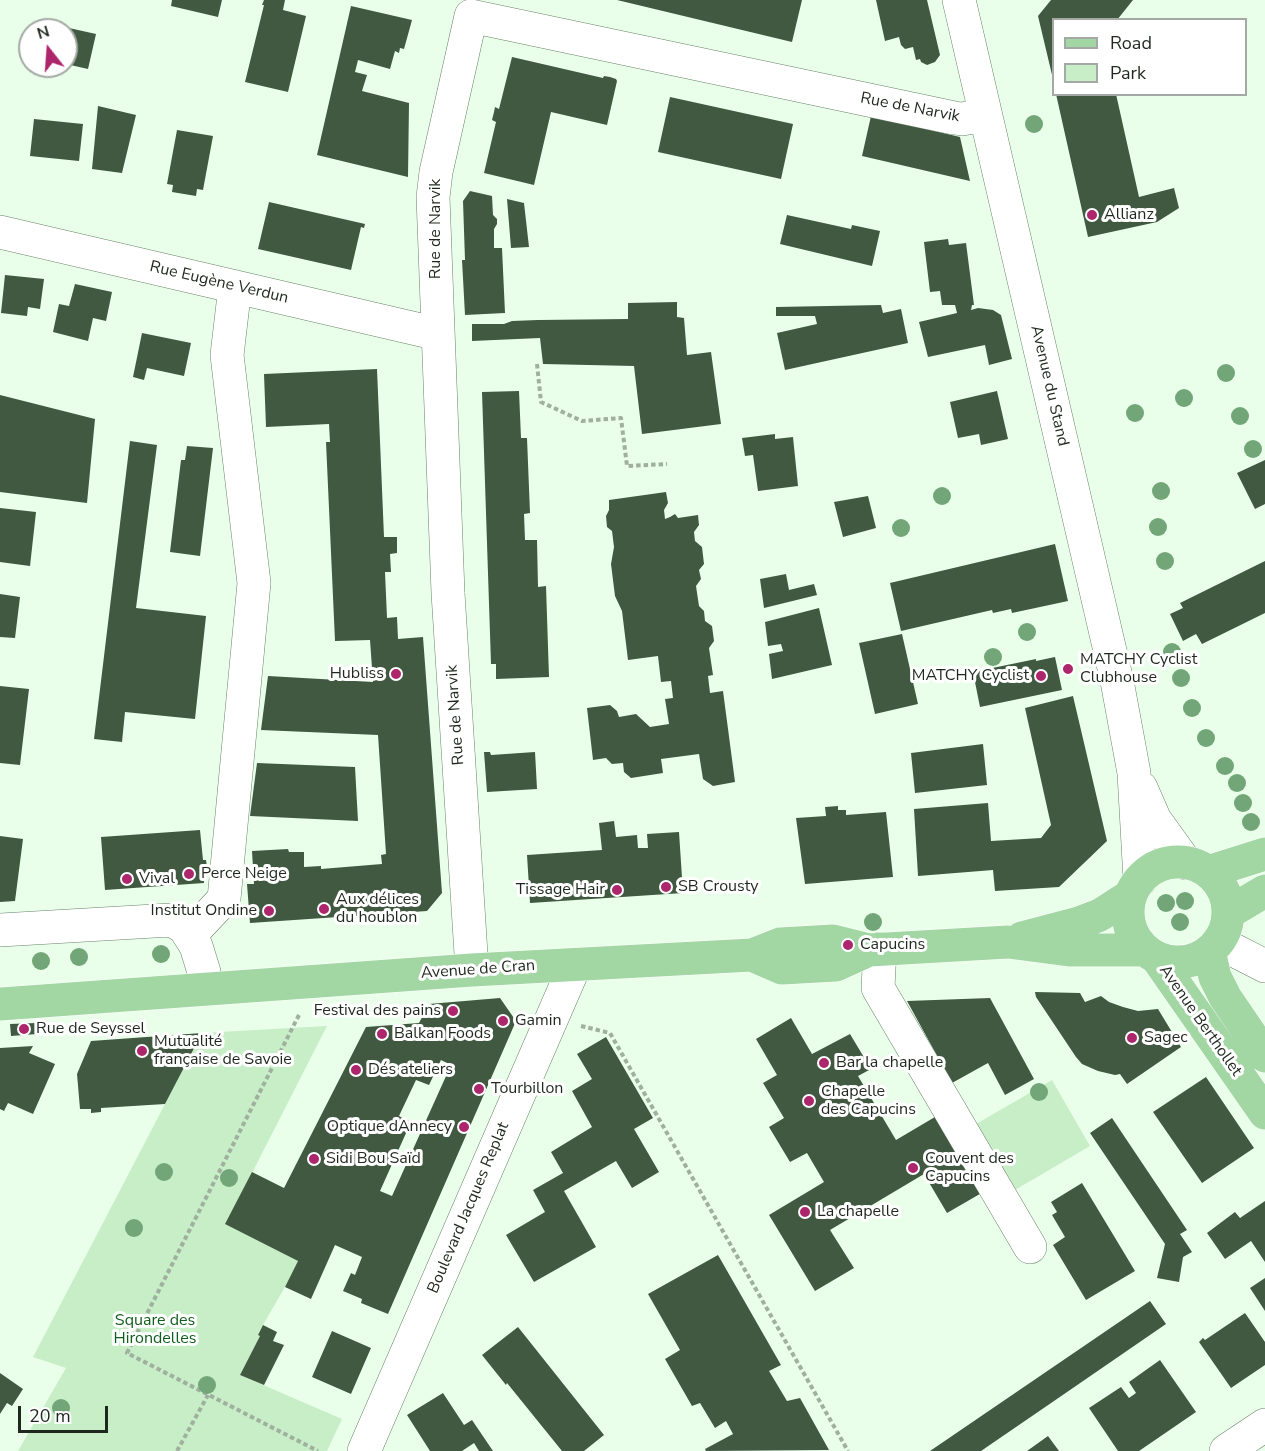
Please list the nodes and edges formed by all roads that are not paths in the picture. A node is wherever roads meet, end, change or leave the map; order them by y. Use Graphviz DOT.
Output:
graph roads {
  1 [pos="959,0"];
  2 [pos="985,115"];
  3 [pos="0,232"];
  4 [pos="235,287"];
  5 [pos="438,334"];
  6 [pos="1134,773"];
  7 [pos="1265,854"];
  8 [pos="1197,867"];
  9 [pos="1136,888"];
  10 [pos="1265,891"];
  11 [pos="0,930"];
  12 [pos="190,935"];
  13 [pos="1218,936"];
  14 [pos="1008,942"];
  15 [pos="874,950"];
  16 [pos="1151,954"];
  17 [pos="575,964"];
  18 [pos="1265,966"];
  19 [pos="472,970"];
  20 [pos="205,989"];
  21 [pos="0,1004"];
  22 [pos="1265,1056"];
  23 [pos="1265,1113"];
  24 [pos="1030,1247"];
  25 [pos="1265,1425"];
  26 [pos="364,1451"];
  27 [pos="1226,1451"];
  1 -- 2 [label="street, Avenue du Stand"];
  2 -- 5 [label="street, Rue de Narvik"];
  2 -- 6 [label="street, Avenue du Stand"];
  3 -- 4 [label="street, Rue Eugène Verdun"];
  4 -- 5 [label="street, Rue Eugène Verdun"];
  4 -- 12 [label="street"];
  5 -- 19 [label="street, Rue de Narvik"];
  6 -- 8 [label="street, Avenue du Stand"];
  6 -- 9 [label="street, Avenue du Stand"];
  7 -- 8 [label="main road"];
  8 -- 9 [label="main road"];
  8 -- 13 [label="main road"];
  9 -- 14 [label="main road, Avenue de Cran"];
  9 -- 16 [label="main road"];
  10 -- 13 [label="main road"];
  11 -- 12 [label="street"];
  12 -- 20 [label="street"];
  13 -- 16 [label="main road"];
  13 -- 18 [label="street"];
  13 -- 22 [label="main road, Avenue Berthollet"];
  14 -- 15 [label="main road, Avenue de Cran"];
  14 -- 16 [label="main road, Avenue de Cran"];
  15 -- 17 [label="main road, Avenue de Cran"];
  15 -- 24 [label="street"];
  16 -- 23 [label="main road, Avenue Berthollet"];
  17 -- 19 [label="main road, Avenue de Cran"];
  17 -- 26 [label="street, Boulevard Jacques Replat"];
  19 -- 20 [label="main road, Avenue de Cran"];
  20 -- 21 [label="main road, Avenue de Cran"];
  25 -- 27 [label="street"];
}
